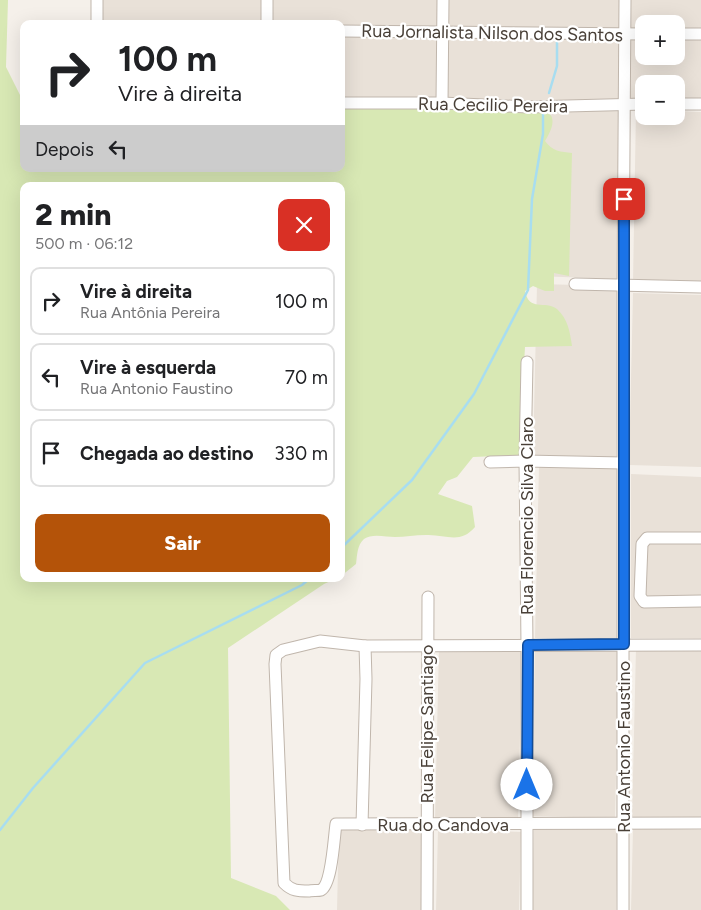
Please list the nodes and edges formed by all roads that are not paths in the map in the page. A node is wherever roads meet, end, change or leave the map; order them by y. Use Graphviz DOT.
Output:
graph roads {
  1 [pos="97,0"];
  2 [pos="267,0"];
  3 [pos="443,0"];
  4 [pos="625,0"];
  5 [pos="97,20"];
  6 [pos="267,20"];
  7 [pos="345,31"];
  8 [pos="442,32"];
  9 [pos="625,34"];
  10 [pos="635,34"];
  11 [pos="685,34"];
  12 [pos="701,34"];
  13 [pos="345,103"];
  14 [pos="442,103"];
  15 [pos="635,104"];
  16 [pos="685,104"];
  17 [pos="701,104"];
  18 [pos="624,105"];
  19 [pos="575,284"];
  20 [pos="622,286"];
  21 [pos="701,287"];
  22 [pos="527,362"];
  23 [pos="525,461"];
  24 [pos="490,462"];
  25 [pos="623,463"];
  26 [pos="701,538"];
  27 [pos="428,597"];
  28 [pos="701,601"];
  29 [pos="624,644"];
  30 [pos="528,645"];
  31 [pos="701,645"];
  32 [pos="365,646"];
  33 [pos="427,646"];
  34 [pos="427,823"];
  35 [pos="624,823"];
  36 [pos="701,823"];
  37 [pos="362,825"];
  38 [pos="527,825"];
  39 [pos="427,910"];
  40 [pos="527,910"];
  41 [pos="623,910"];
  1 -- 5 [label="street"];
  2 -- 6 [label="street"];
  3 -- 8 [label="street"];
  4 -- 9 [label="street, Rua Antonio Faustino"];
  7 -- 8 [label="street, Rua Jornalista Nilson dos Santos"];
  8 -- 9 [label="street, Rua Jornalista Nilson dos Santos"];
  8 -- 14 [label="street"];
  9 -- 10 [label="street, Rua Jornalista Nilson dos Santos"];
  9 -- 18 [label="street, Rua Antonio Faustino"];
  11 -- 12 [label="street"];
  13 -- 14 [label="street, Rua Cecilio Pereira"];
  14 -- 18 [label="street, Rua Cecilio Pereira"];
  15 -- 18 [label="street, Rua Cecilio Pereira"];
  16 -- 17 [label="street"];
  18 -- 20 [label="street, Rua Antonio Faustino"];
  19 -- 20 [label="street"];
  20 -- 21 [label="street"];
  20 -- 25 [label="street, Rua Antonio Faustino"];
  22 -- 23 [label="street, Rua Florencio Silva Claro"];
  23 -- 24 [label="street"];
  23 -- 25 [label="street"];
  23 -- 30 [label="street, Rua Florencio Silva Claro"];
  25 -- 29 [label="street, Rua Antonio Faustino"];
  26 -- 28 [label="street"];
  27 -- 33 [label="street, Rua Felipe Santiago"];
  29 -- 30 [label="street"];
  29 -- 31 [label="street"];
  29 -- 35 [label="street, Rua Antonio Faustino"];
  30 -- 33 [label="street"];
  30 -- 38 [label="street, Rua Florencio Silva Claro"];
  32 -- 33 [label="street"];
  32 -- 37 [label="street"];
  32 -- 37 [label="street, Rua do Candova"];
  33 -- 34 [label="street, Rua Felipe Santiago"];
  34 -- 37 [label="street, Rua do Candova"];
  34 -- 38 [label="street, Rua do Candova"];
  34 -- 39 [label="street, Rua Felipe Santiago"];
  35 -- 36 [label="street, Rua do Candova"];
  35 -- 38 [label="street, Rua do Candova"];
  35 -- 41 [label="street, Rua Antonio Faustino"];
  38 -- 40 [label="street, Rua Florencio Silva Claro"];
}
